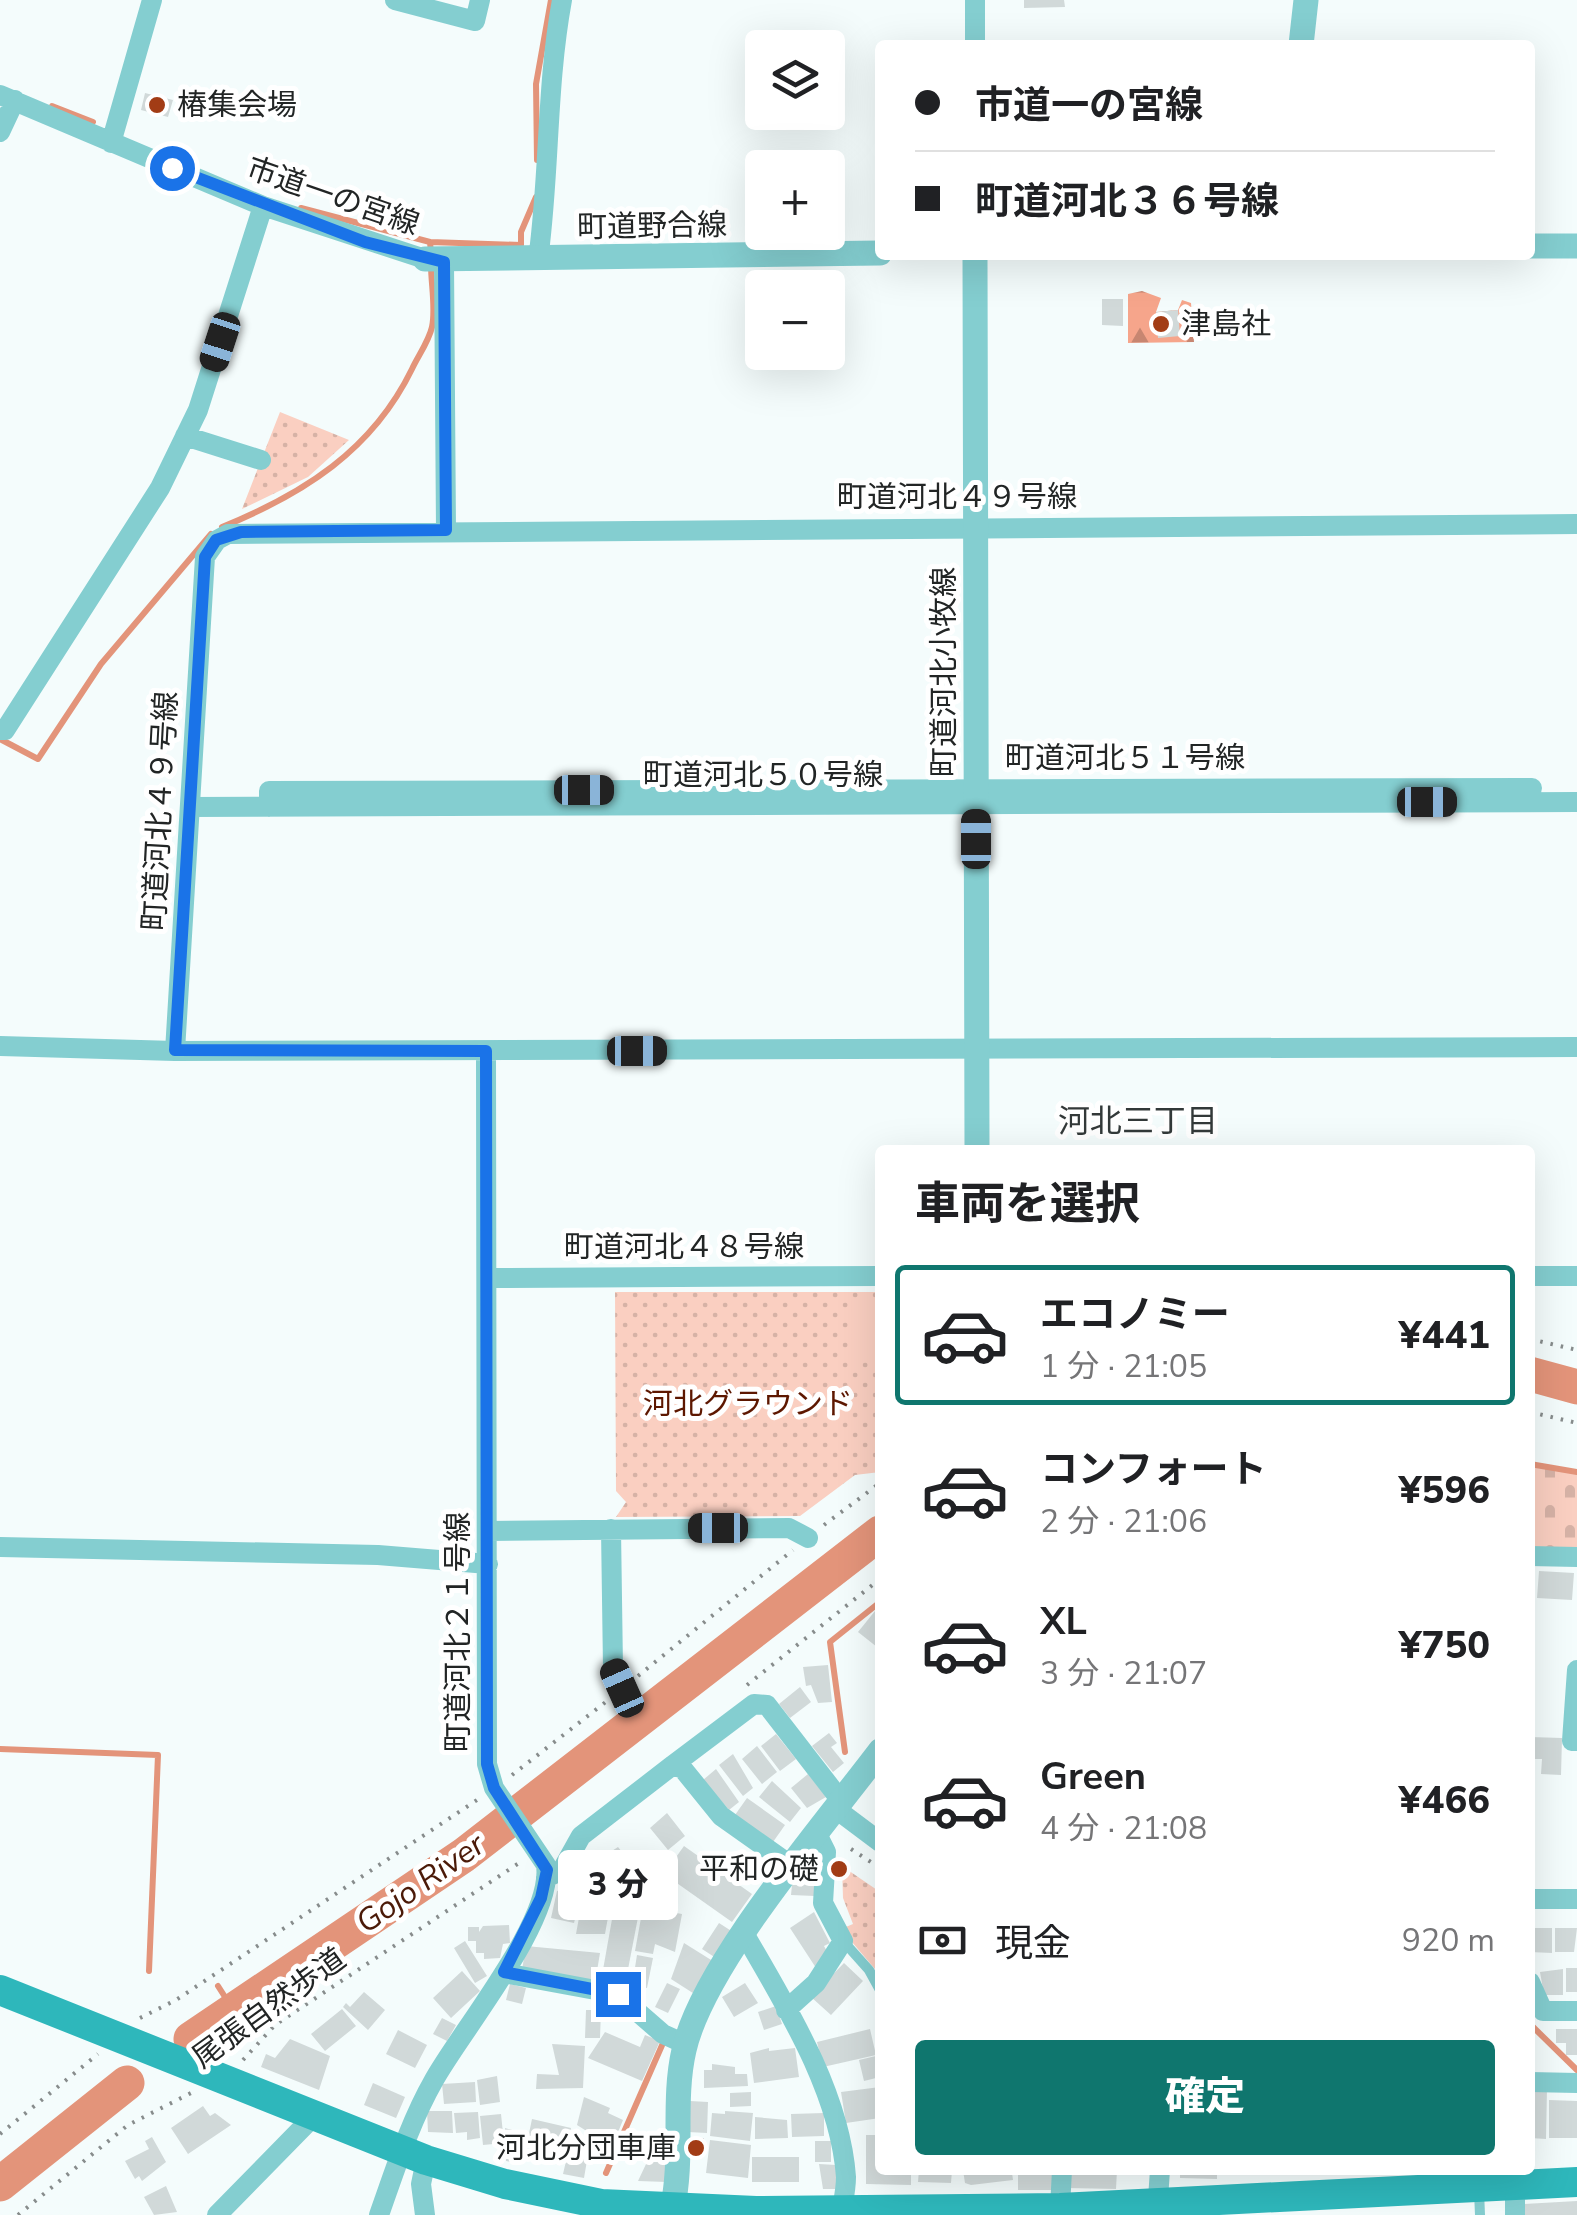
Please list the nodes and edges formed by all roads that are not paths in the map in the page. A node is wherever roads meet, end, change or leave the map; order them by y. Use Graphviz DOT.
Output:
graph roads {
  1 [pos="152,0"];
  2 [pos="396,0"];
  3 [pos="480,0"];
  4 [pos="562,0"];
  5 [pos="975,0"];
  6 [pos="1306,0"];
  7 [pos="975,40"];
  8 [pos="1302,40"];
  9 [pos="7,97"];
  10 [pos="0,132"];
  11 [pos="111,143"];
  12 [pos="263,206"];
  13 [pos="1535,246"];
  14 [pos="1577,246"];
  15 [pos="875,254"];
  16 [pos="434,260"];
  17 [pos="538,260"];
  18 [pos="976,260"];
  19 [pos="185,436"];
  20 [pos="262,460"];
  21 [pos="1577,524"];
  22 [pos="976,527"];
  23 [pos="446,530"];
  24 [pos="0,730"];
  25 [pos="1577,788"];
  26 [pos="976,796"];
  27 [pos="1577,802"];
  28 [pos="190,807"];
  29 [pos="0,1046"];
  30 [pos="1577,1047"];
  31 [pos="175,1050"];
  32 [pos="977,1050"];
  33 [pos="486,1051"];
  34 [pos="977,1145"];
  35 [pos="875,1276"];
  36 [pos="1535,1276"];
  37 [pos="1577,1276"];
  38 [pos="488,1278"];
  39 [pos="612,1529"];
  40 [pos="488,1531"];
  41 [pos="808,1538"];
  42 [pos="0,1547"];
  43 [pos="1535,1556"];
  44 [pos="1577,1557"];
  45 [pos="488,1564"];
  46 [pos="1577,1670"];
  47 [pos="622,1688"];
  48 [pos="1577,1741"];
  49 [pos="875,1758"];
  50 [pos="673,1765"];
  51 [pos="839,1806"];
  52 [pos="818,1834"];
  53 [pos="875,1838"];
  54 [pos="793,1867"];
  55 [pos="546,1878"];
  56 [pos="1535,1899"];
  57 [pos="1577,1899"];
  58 [pos="745,1935"];
  59 [pos="843,1942"];
  60 [pos="504,1972"];
  61 [pos="875,1981"];
  62 [pos="0,1990"];
  63 [pos="1535,1993"];
  64 [pos="786,2010"];
  65 [pos="1577,2011"];
  66 [pos="685,2044"];
  67 [pos="1535,2082"];
  68 [pos="1577,2084"];
  69 [pos="314,2116"];
  70 [pos="415,2156"];
  71 [pos="1062,2175"];
  72 [pos="1160,2175"];
  73 [pos="1577,2182"];
  74 [pos="1515,2200"];
  75 [pos="1480,2202"];
  76 [pos="1060,2208"];
  77 [pos="1157,2210"];
  78 [pos="672,2212"];
  79 [pos="842,2213"];
  80 [pos="217,2215"];
  81 [pos="379,2215"];
  82 [pos="425,2215"];
  1 -- 11 [label="street"];
  2 -- 3 [label="street"];
  4 -- 17 [label="street"];
  5 -- 7 [label="street"];
  6 -- 8 [label="street"];
  9 -- 10 [label="street"];
  9 -- 11 [label="street, 市道一の宮線"];
  11 -- 12 [label="street, 市道一の宮線"];
  12 -- 16 [label="street, 市道一の宮線"];
  12 -- 19 [label="street"];
  13 -- 14 [label="street"];
  15 -- 17 [label="street, 町道野合線"];
  16 -- 17 [label="street, 町道野合線"];
  16 -- 23 [label="street"];
  18 -- 22 [label="street, 町道河北小牧線"];
  19 -- 20 [label="street"];
  19 -- 24 [label="street"];
  21 -- 22 [label="street, 町道河北４９号線"];
  22 -- 23 [label="street, 町道河北４９号線"];
  22 -- 26 [label="street, 町道河北小牧線"];
  23 -- 28 [label="street, 町道河北４９号線"];
  25 -- 26 [label="street, 町道河北５１号線"];
  26 -- 27 [label="street, 町道河北５０号線"];
  26 -- 28 [label="street, 町道河北５０号線"];
  26 -- 32 [label="street, 町道河北小牧線"];
  28 -- 31 [label="street, 町道河北４９号線"];
  29 -- 31 [label="street"];
  30 -- 32 [label="street"];
  31 -- 33 [label="street"];
  32 -- 33 [label="street"];
  32 -- 34 [label="street, 町道河北小牧線"];
  33 -- 38 [label="street, 町道河北２１号線"];
  35 -- 38 [label="street, 町道河北４８号線"];
  36 -- 37 [label="street"];
  38 -- 40 [label="street, 町道河北２１号線"];
  39 -- 40 [label="street"];
  39 -- 41 [label="street"];
  39 -- 47 [label="street"];
  40 -- 45 [label="street, 町道河北２１号線"];
  42 -- 45 [label="street"];
  43 -- 44 [label="street"];
  45 -- 55 [label="street, 町道河北２１号線"];
  46 -- 48 [label="street"];
  49 -- 51 [label="street"];
  50 -- 51 [label="street"];
  50 -- 54 [label="street"];
  50 -- 55 [label="street"];
  51 -- 52 [label="street"];
  51 -- 53 [label="street"];
  52 -- 54 [label="street"];
  52 -- 59 [label="street"];
  54 -- 58 [label="street"];
  55 -- 60 [label="street"];
  56 -- 57 [label="street"];
  58 -- 64 [label="street"];
  58 -- 66 [label="street"];
  59 -- 61 [label="lane"];
  59 -- 64 [label="street"];
  60 -- 66 [label="street"];
  60 -- 70 [label="street"];
  62 -- 69 [label="main road"];
  63 -- 65 [label="street"];
  64 -- 79 [label="street"];
  66 -- 78 [label="street"];
  67 -- 68 [label="street"];
  69 -- 70 [label="main road"];
  69 -- 80 [label="street"];
  70 -- 78 [label="main road"];
  70 -- 81 [label="street"];
  70 -- 82 [label="street"];
  71 -- 76 [label="street"];
  72 -- 77 [label="street"];
  73 -- 74 [label="main road"];
  74 -- 75 [label="main road"];
  75 -- 77 [label="main road"];
  76 -- 77 [label="main road"];
  76 -- 79 [label="main road"];
  78 -- 79 [label="main road"];
}
